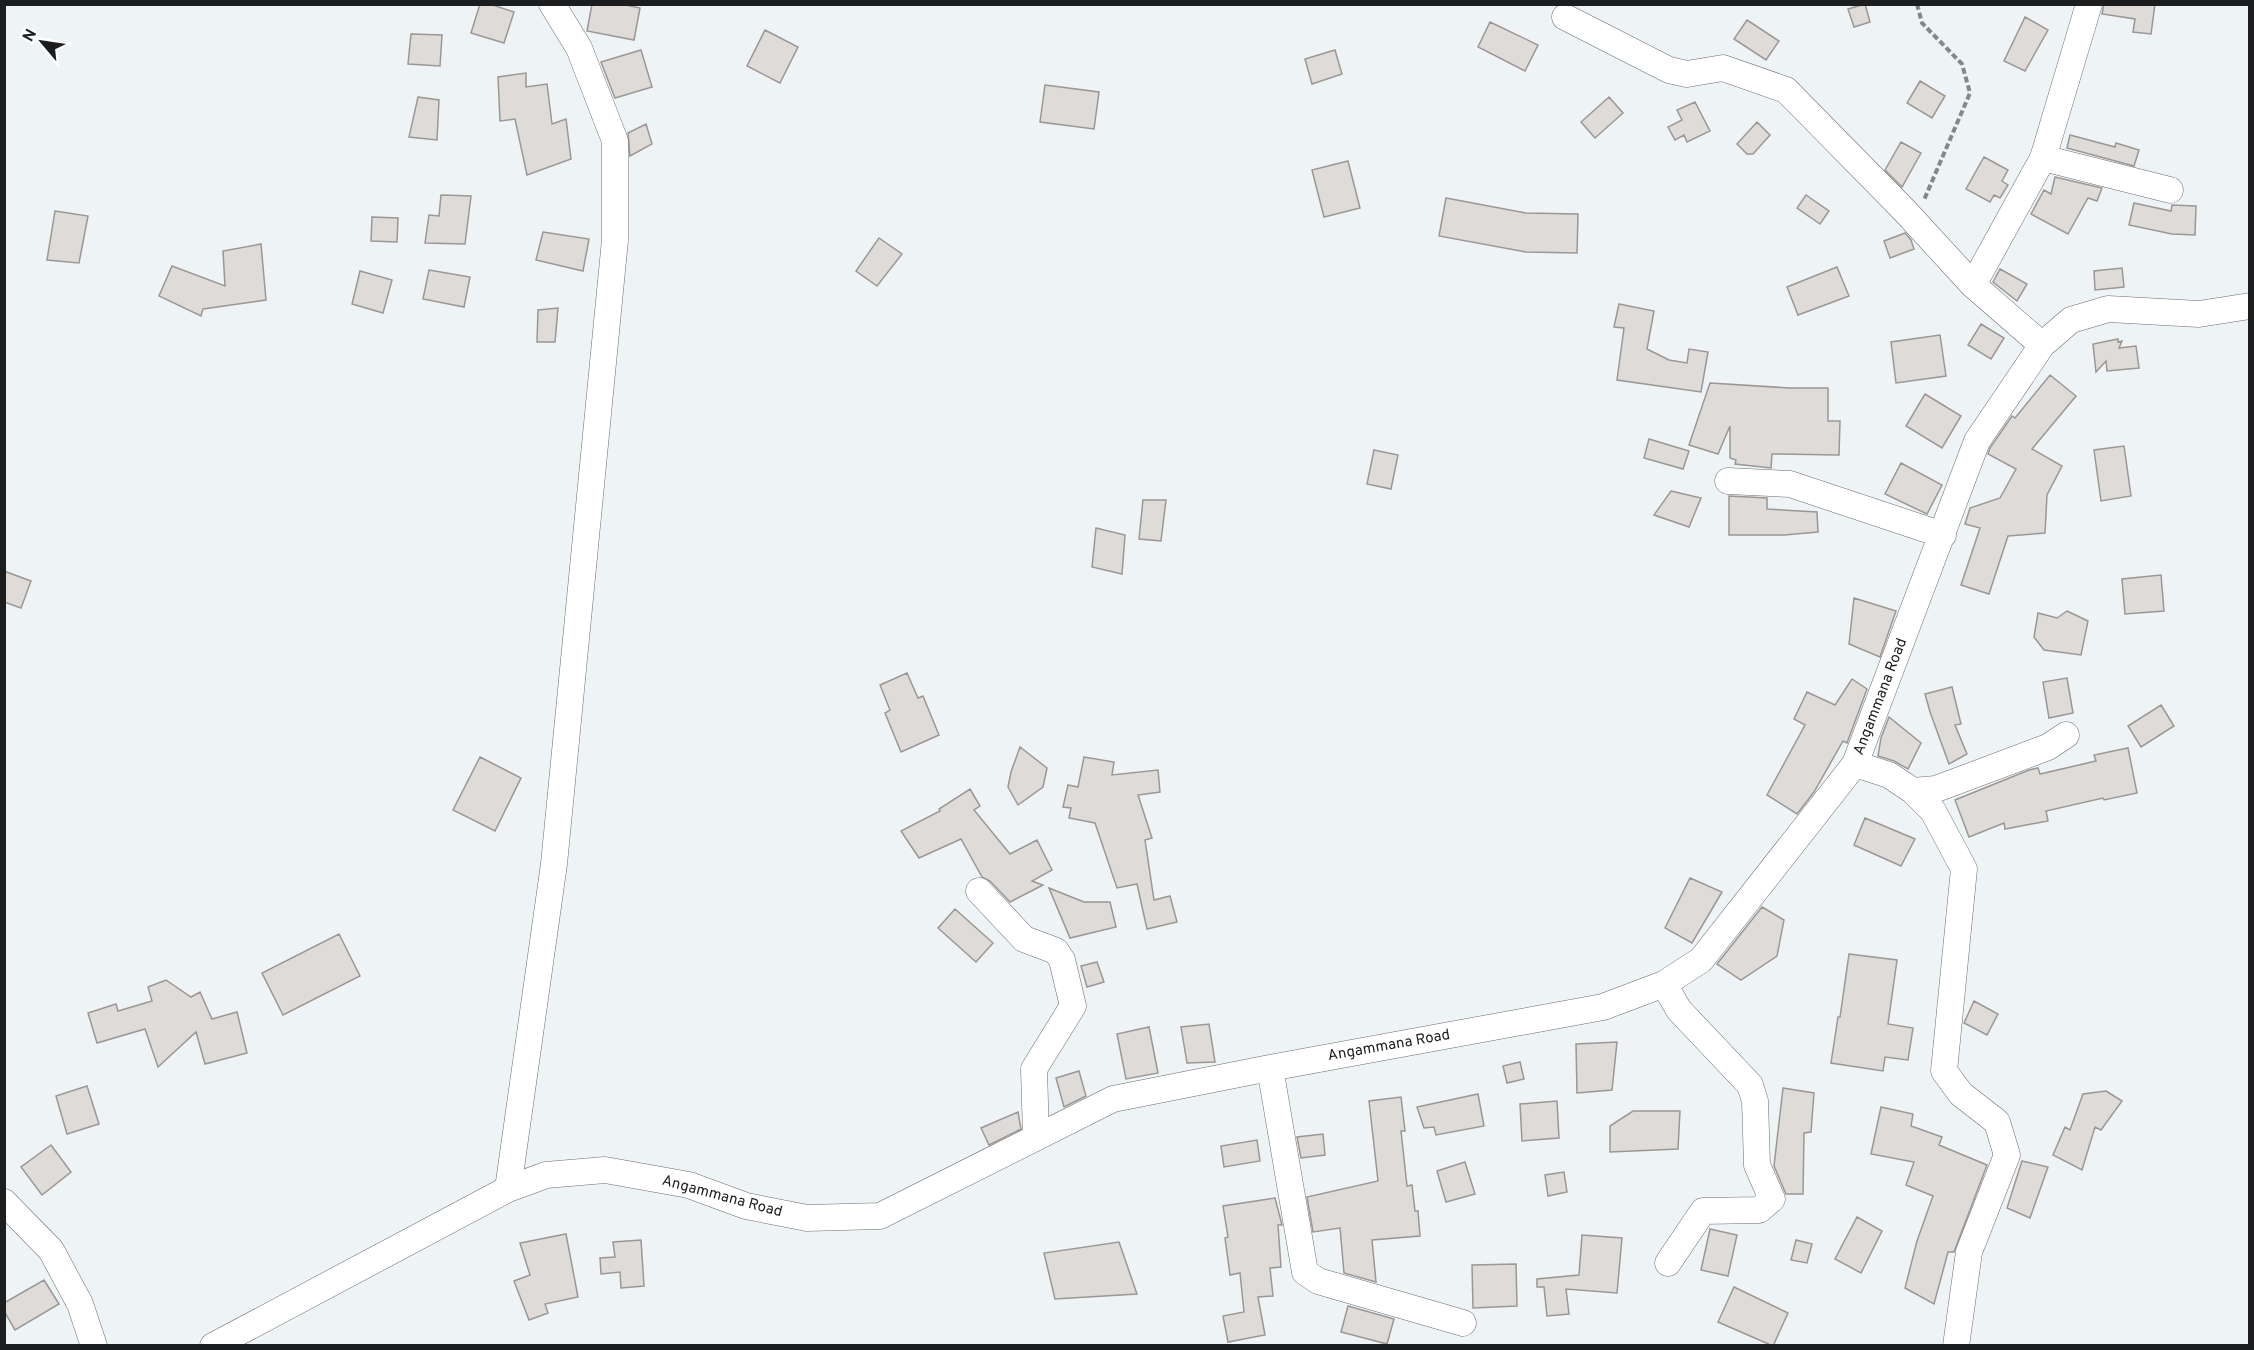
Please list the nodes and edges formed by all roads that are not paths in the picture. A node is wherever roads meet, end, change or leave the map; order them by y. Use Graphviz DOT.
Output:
graph roads {
  1 [pos="552,4"];
  2 [pos="2089,4"];
  3 [pos="1564,18"];
  4 [pos="2043,158"];
  5 [pos="2170,190"];
  6 [pos="1973,285"];
  7 [pos="2250,306"];
  8 [pos="2042,345"];
  9 [pos="1728,480"];
  10 [pos="1943,535"];
  11 [pos="2066,735"];
  12 [pos="1855,764"];
  13 [pos="1913,791"];
  14 [pos="979,891"];
  15 [pos="1664,984"];
  16 [pos="1269,1068"];
  17 [pos="1036,1136"];
  18 [pos="508,1189"];
  19 [pos="4,1202"];
  20 [pos="1668,1263"];
  21 [pos="1463,1323"];
  22 [pos="94,1346"];
  23 [pos="213,1346"];
  24 [pos="1956,1346"];
  1 -- 18 [label="street"];
  2 -- 4 [label="street"];
  3 -- 6 [label="street"];
  4 -- 5 [label="street"];
  4 -- 6 [label="street"];
  6 -- 8 [label="street"];
  7 -- 8 [label="street, Angammana Road"];
  8 -- 10 [label="street, Angammana Road"];
  9 -- 10 [label="street"];
  10 -- 12 [label="street, Angammana Road"];
  11 -- 13 [label="street"];
  12 -- 13 [label="street"];
  12 -- 15 [label="street, Angammana Road"];
  13 -- 24 [label="street"];
  14 -- 17 [label="street"];
  15 -- 16 [label="street, Angammana Road"];
  15 -- 20 [label="street"];
  16 -- 17 [label="street, Angammana Road"];
  16 -- 21 [label="street"];
  17 -- 18 [label="street, Angammana Road"];
  18 -- 23 [label="street, Angammana Road"];
  19 -- 22 [label="street"];
}
